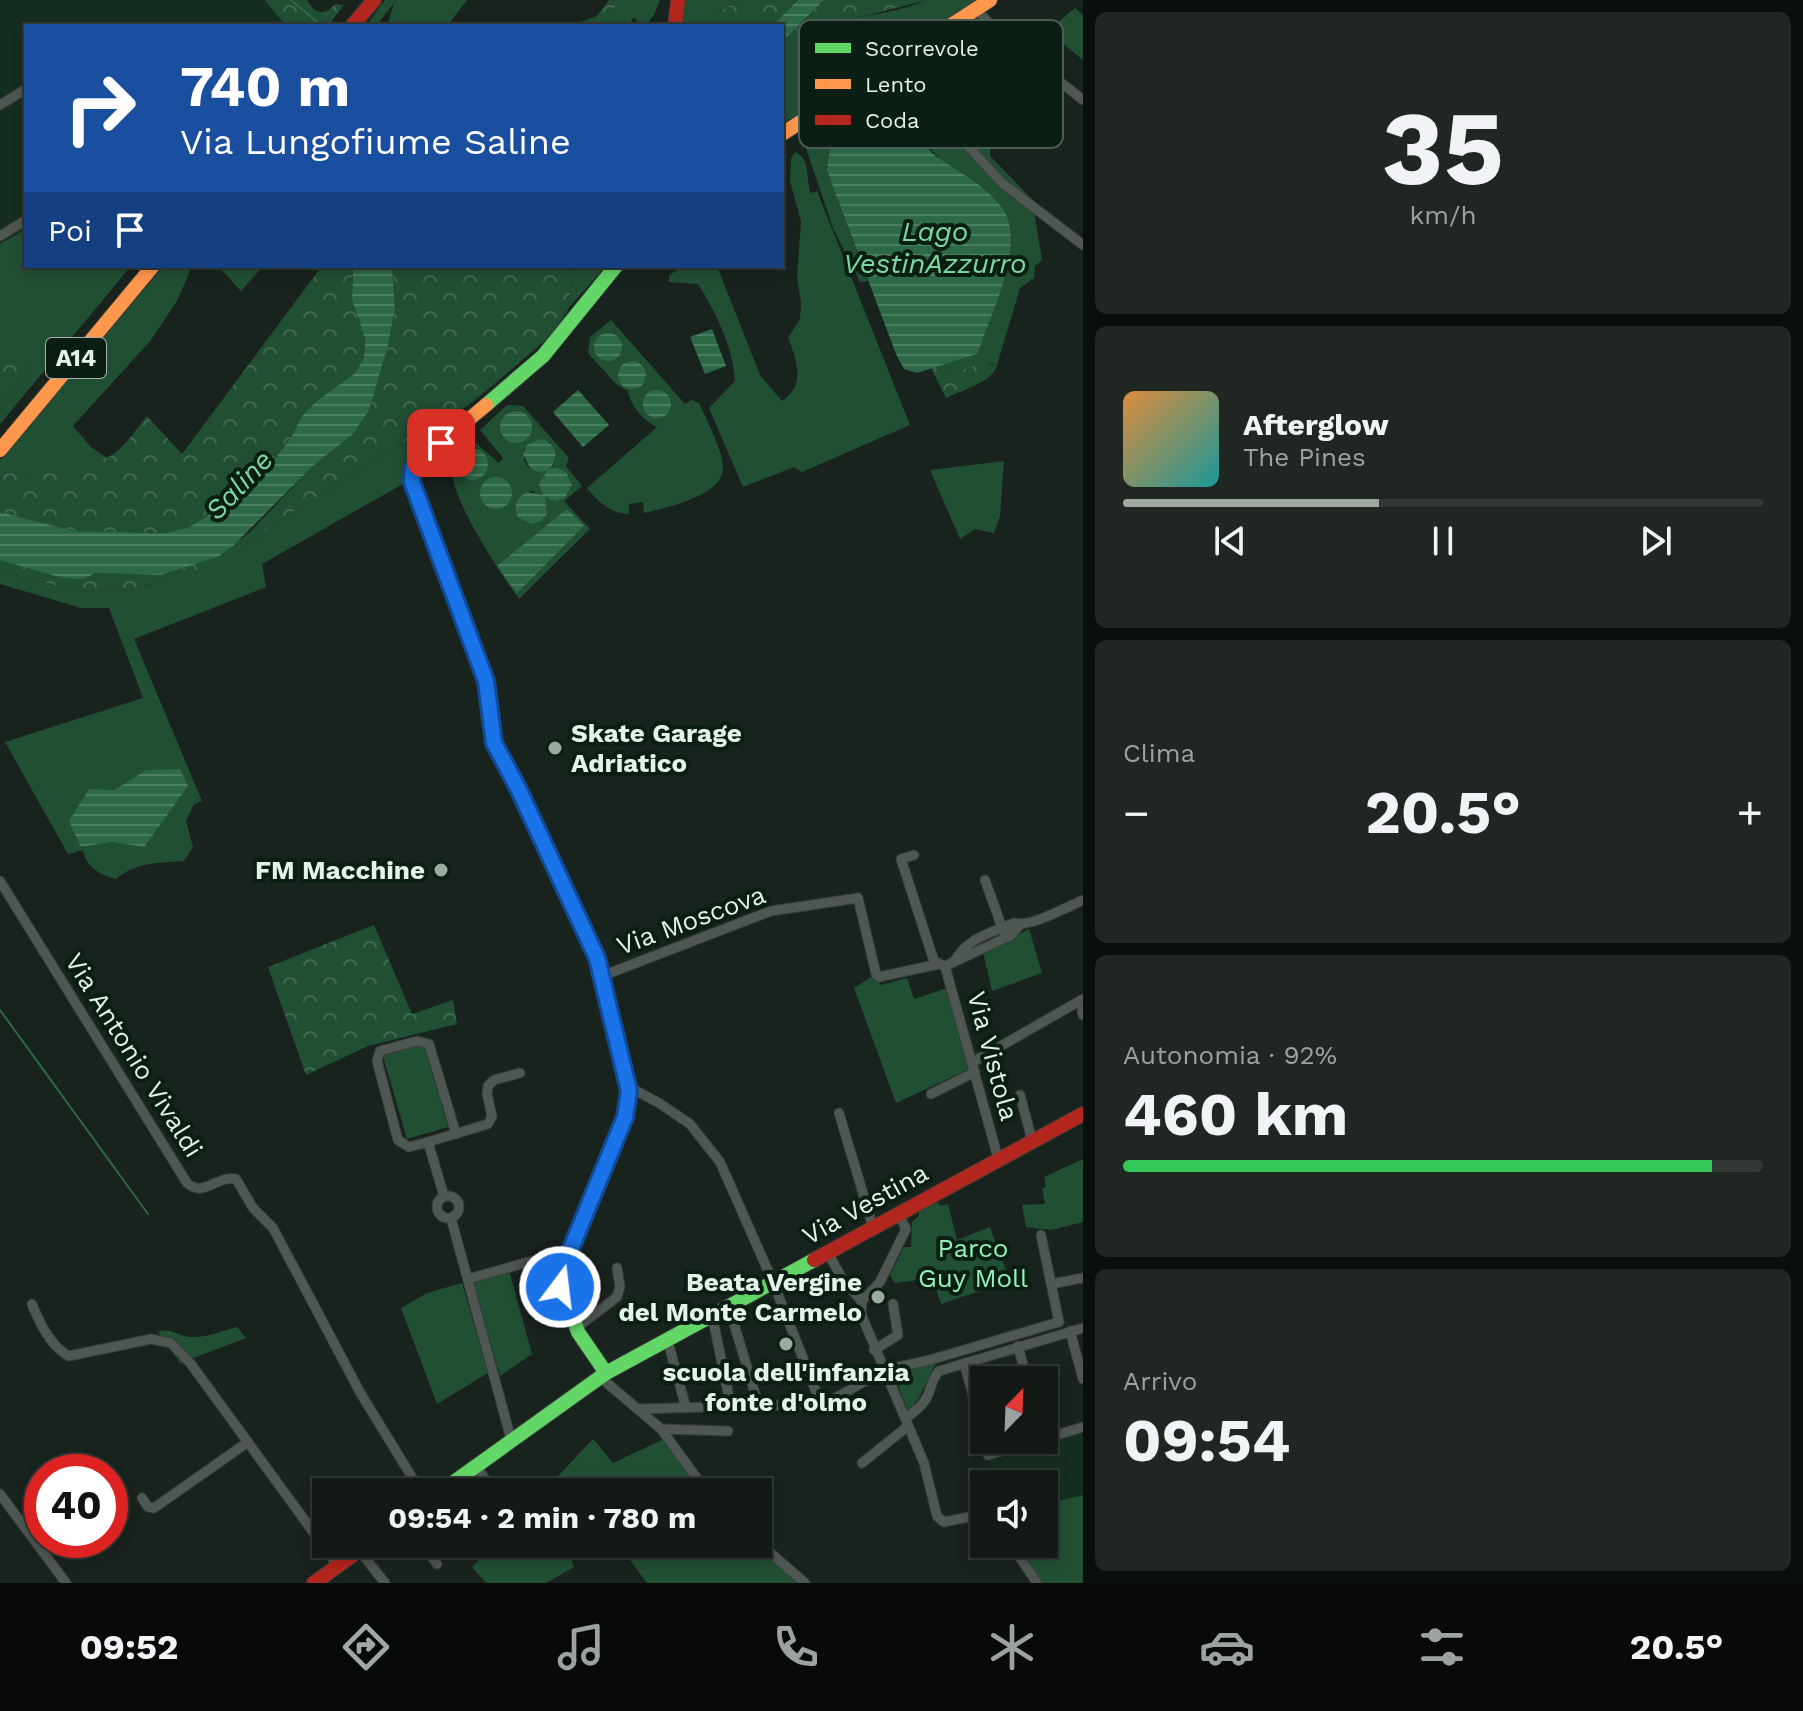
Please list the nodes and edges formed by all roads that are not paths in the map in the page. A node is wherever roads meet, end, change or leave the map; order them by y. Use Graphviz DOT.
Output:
graph roads {
  1 [pos="374,0"];
  2 [pos="990,0"];
  3 [pos="976,9"];
  4 [pos="357,13"];
  5 [pos="959,20"];
  6 [pos="986,20"];
  7 [pos="1063,84"];
  8 [pos="24,90"];
  9 [pos="1083,100"];
  10 [pos="0,105"];
  11 [pos="970,148"];
  12 [pos="24,221"];
  13 [pos="0,236"];
  14 [pos="1083,245"];
  15 [pos="137,268"];
  16 [pos="151,268"];
  17 [pos="614,268"];
  18 [pos="0,434"];
  19 [pos="0,450"];
  20 [pos="914,855"];
  21 [pos="985,880"];
  22 [pos="0,881"];
  23 [pos="1083,900"];
  24 [pos="1004,933"];
  25 [pos="946,964"];
  26 [pos="602,976"];
  27 [pos="1083,1008"];
  28 [pos="974,1067"];
  29 [pos="520,1073"];
  30 [pos="629,1087"];
  31 [pos="931,1094"];
  32 [pos="1020,1095"];
  33 [pos="839,1113"];
  34 [pos="1083,1114"];
  35 [pos="456,1134"];
  36 [pos="1032,1140"];
  37 [pos="428,1142"];
  38 [pos="998,1158"];
  39 [pos="444,1196"];
  40 [pos="898,1213"];
  41 [pos="451,1218"];
  42 [pos="873,1227"];
  43 [pos="1041,1235"];
  44 [pos="571,1250"];
  45 [pos="828,1253"];
  46 [pos="617,1268"];
  47 [pos="1083,1278"];
  48 [pos="468,1279"];
  49 [pos="773,1282"];
  50 [pos="1051,1284"];
  51 [pos="862,1301"];
  52 [pos="32,1304"];
  53 [pos="893,1304"];
  54 [pos="729,1307"];
  55 [pos="712,1315"];
  56 [pos="576,1328"];
  57 [pos="1083,1328"];
  58 [pos="1070,1331"];
  59 [pos="667,1338"];
  60 [pos="1018,1346"];
  61 [pos="874,1350"];
  62 [pos="964,1363"];
  63 [pos="1023,1366"];
  64 [pos="884,1370"];
  65 [pos="603,1375"];
  66 [pos="1083,1379"];
  67 [pos="970,1384"];
  68 [pos="756,1397"];
  69 [pos="821,1404"];
  70 [pos="731,1407"];
  71 [pos="686,1408"];
  72 [pos="637,1409"];
  73 [pos="907,1422"];
  74 [pos="1083,1427"];
  75 [pos="661,1429"];
  76 [pos="728,1431"];
  77 [pos="1058,1434"];
  78 [pos="511,1439"];
  79 [pos="248,1442"];
  80 [pos="862,1463"];
  81 [pos="476,1466"];
  82 [pos="412,1478"];
  83 [pos="459,1478"];
  84 [pos="484,1478"];
  85 [pos="697,1478"];
  86 [pos="0,1494"];
  87 [pos="142,1498"];
  88 [pos="970,1517"];
  89 [pos="772,1554"];
  90 [pos="349,1558"];
  91 [pos="370,1558"];
  92 [pos="433,1558"];
  93 [pos="1020,1558"];
  94 [pos="437,1564"];
  95 [pos="338,1566"];
  96 [pos="66,1583"];
  97 [pos="314,1583"];
  98 [pos="385,1583"];
  99 [pos="805,1583"];
  100 [pos="1037,1583"];
  1 -- 4 [label="main road"];
  2 -- 3 [label="main road"];
  3 -- 5 [label="main road"];
  3 -- 6 [label="street"];
  7 -- 9 [label="street"];
  8 -- 10 [label="street"];
  11 -- 14 [label="street"];
  12 -- 13 [label="street"];
  15 -- 18 [label="main road, A14"];
  16 -- 19 [label="main road, A14"];
  17 -- 26 [label="main road"];
  20 -- 25 [label="street, Via Vistola"];
  21 -- 24 [label="street"];
  22 -- 82 [label="street, Via Antonio Vivaldi"];
  23 -- 24 [label="street, Via Vistola"];
  24 -- 25 [label="street, Via Vistola"];
  25 -- 26 [label="street, Via Moscova"];
  25 -- 28 [label="street, Via Vistola"];
  26 -- 30 [label="main road"];
  27 -- 28 [label="street"];
  28 -- 31 [label="street"];
  28 -- 38 [label="street, Via Vistola"];
  29 -- 35 [label="street"];
  30 -- 44 [label="main road"];
  30 -- 49 [label="street"];
  32 -- 36 [label="street"];
  33 -- 42 [label="street"];
  34 -- 36 [label="main road, Via Vestina"];
  35 -- 37 [label="street"];
  35 -- 37 [label="street"];
  36 -- 38 [label="main road, Via Vestina"];
  37 -- 39 [label="street"];
  38 -- 40 [label="main road, Via Vestina"];
  39 -- 41 [label="street"];
  39 -- 41 [label="street"];
  40 -- 42 [label="main road, Via Vestina"];
  40 -- 51 [label="street"];
  41 -- 48 [label="street"];
  42 -- 45 [label="main road, Via Vestina"];
  43 -- 50 [label="street"];
  44 -- 48 [label="street"];
  44 -- 56 [label="main road"];
  45 -- 49 [label="main road, Via Vestina"];
  45 -- 51 [label="street"];
  46 -- 56 [label="street"];
  47 -- 50 [label="street"];
  48 -- 78 [label="street"];
  49 -- 54 [label="main road, Via Vestina"];
  49 -- 69 [label="street"];
  50 -- 64 [label="street"];
  51 -- 61 [label="street"];
  52 -- 79 [label="street"];
  53 -- 61 [label="street"];
  54 -- 55 [label="main road, Via Vestina"];
  54 -- 68 [label="street"];
  55 -- 59 [label="main road, Via Vestina"];
  55 -- 70 [label="street"];
  56 -- 65 [label="main road"];
  57 -- 58 [label="street"];
  58 -- 60 [label="street"];
  58 -- 66 [label="street"];
  59 -- 65 [label="main road, Via Vestina"];
  59 -- 71 [label="street"];
  60 -- 62 [label="street"];
  60 -- 63 [label="street"];
  61 -- 64 [label="street"];
  62 -- 67 [label="street"];
  62 -- 73 [label="street"];
  64 -- 69 [label="street"];
  64 -- 73 [label="street"];
  65 -- 72 [label="street"];
  65 -- 78 [label="main road, Via Vestina"];
  69 -- 70 [label="street"];
  70 -- 71 [label="street"];
  71 -- 72 [label="street"];
  72 -- 75 [label="street"];
  73 -- 80 [label="street"];
  73 -- 88 [label="street"];
  74 -- 77 [label="street"];
  75 -- 76 [label="street"];
  75 -- 85 [label="street"];
  78 -- 81 [label="main road, Via Vestina"];
  79 -- 87 [label="street"];
  79 -- 95 [label="street"];
  81 -- 83 [label="main road, Via Vestina"];
  81 -- 84 [label="street"];
  86 -- 96 [label="street"];
  89 -- 99 [label="street"];
  90 -- 95 [label="main road"];
  91 -- 98 [label="street"];
  92 -- 94 [label="street"];
  93 -- 100 [label="street"];
  95 -- 97 [label="main road"];
}
